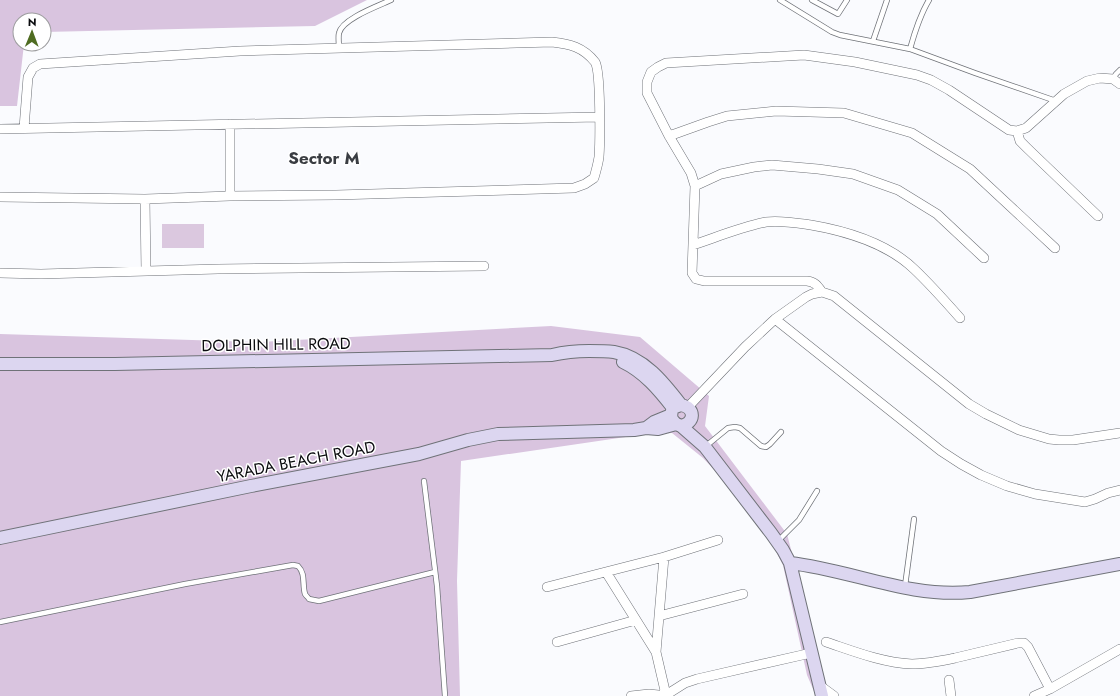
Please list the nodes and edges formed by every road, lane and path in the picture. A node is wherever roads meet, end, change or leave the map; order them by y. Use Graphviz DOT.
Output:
graph roads {
  1 [pos="391,0"];
  2 [pos="780,0"];
  3 [pos="812,0"];
  4 [pos="847,0"];
  5 [pos="887,0"];
  6 [pos="929,0"];
  7 [pos="873,41"];
  8 [pos="339,48"];
  9 [pos="910,49"];
  10 [pos="1120,70"];
  11 [pos="1117,82"];
  12 [pos="1056,101"];
  13 [pos="599,117"];
  14 [pos="230,124"];
  15 [pos="24,128"];
  16 [pos="0,129"];
  17 [pos="1017,131"];
  18 [pos="669,136"];
  19 [pos="695,186"];
  20 [pos="230,196"];
  21 [pos="0,197"];
  22 [pos="144,198"];
  23 [pos="1098,216"];
  24 [pos="693,245"];
  25 [pos="1055,248"];
  26 [pos="984,258"];
  27 [pos="484,266"];
  28 [pos="146,271"];
  29 [pos="0,273"];
  30 [pos="822,292"];
  31 [pos="960,318"];
  32 [pos="775,319"];
  33 [pos="0,364"];
  34 [pos="680,415"];
  35 [pos="781,432"];
  36 [pos="1120,433"];
  37 [pos="704,446"];
  38 [pos="424,481"];
  39 [pos="1120,490"];
  40 [pos="817,491"];
  41 [pos="914,518"];
  42 [pos="0,538"];
  43 [pos="718,540"];
  44 [pos="778,542"];
  45 [pos="664,557"];
  46 [pos="790,563"];
  47 [pos="1120,564"];
  48 [pos="435,572"];
  49 [pos="606,572"];
  50 [pos="548,587"];
  51 [pos="905,588"];
  52 [pos="743,594"];
  53 [pos="659,616"];
  54 [pos="636,620"];
  55 [pos="0,622"];
  56 [pos="557,642"];
  57 [pos="826,642"];
  58 [pos="1120,649"];
  59 [pos="656,652"];
  60 [pos="811,653"];
  61 [pos="948,680"];
  62 [pos="1050,688"];
  63 [pos="821,691"];
  64 [pos="445,696"];
  65 [pos="631,696"];
  66 [pos="667,696"];
  67 [pos="834,696"];
  68 [pos="951,696"];
  69 [pos="1034,696"];
  1 -- 8 [label="lane"];
  2 -- 7 [label="lane"];
  3 -- 4 [label="lane"];
  5 -- 7 [label="lane"];
  6 -- 9 [label="lane"];
  7 -- 9 [label="lane"];
  8 -- 13 [label="street"];
  8 -- 15 [label="street"];
  9 -- 12 [label="lane"];
  10 -- 11 [label="lane"];
  11 -- 12 [label="street"];
  12 -- 17 [label="street"];
  13 -- 14 [label="street"];
  13 -- 20 [label="street"];
  14 -- 15 [label="street"];
  14 -- 20 [label="street"];
  15 -- 16 [label="street"];
  17 -- 18 [label="street"];
  17 -- 23 [label="street"];
  18 -- 19 [label="street"];
  18 -- 25 [label="street"];
  19 -- 24 [label="street"];
  19 -- 26 [label="street"];
  20 -- 22 [label="street"];
  21 -- 22 [label="street"];
  22 -- 28 [label="street"];
  24 -- 30 [label="street"];
  24 -- 31 [label="street"];
  27 -- 28 [label="street"];
  28 -- 29 [label="street"];
  30 -- 32 [label="street"];
  30 -- 36 [label="street"];
  32 -- 34 [label="street"];
  32 -- 39 [label="street"];
  33 -- 34 [label="street, DOLPHIN HILL ROAD"];
  34 -- 37 [label="street, DOLPHIN HILL ROAD"];
  34 -- 42 [label="street, YARADA BEACH ROAD"];
  35 -- 37 [label="lane"];
  37 -- 44 [label="street, DOLPHIN HILL ROAD"];
  38 -- 48 [label="lane"];
  40 -- 44 [label="lane"];
  41 -- 51 [label="lane"];
  43 -- 45 [label="street"];
  44 -- 46 [label="street, DOLPHIN HILL ROAD"];
  45 -- 49 [label="street"];
  45 -- 53 [label="street"];
  46 -- 51 [label="street"];
  46 -- 60 [label="street, DOLPHIN HILL ROAD"];
  47 -- 51 [label="street"];
  48 -- 55 [label="lane"];
  48 -- 64 [label="lane"];
  49 -- 50 [label="street"];
  49 -- 54 [label="street"];
  52 -- 53 [label="street"];
  53 -- 59 [label="street"];
  54 -- 56 [label="street"];
  54 -- 59 [label="street"];
  57 -- 62 [label="street"];
  58 -- 62 [label="street"];
  59 -- 66 [label="street"];
  60 -- 63 [label="street, DOLPHIN HILL ROAD"];
  60 -- 66 [label="street"];
  61 -- 68 [label="street"];
  62 -- 69 [label="street"];
  63 -- 67 [label="street"];
  65 -- 66 [label="street"];
}
